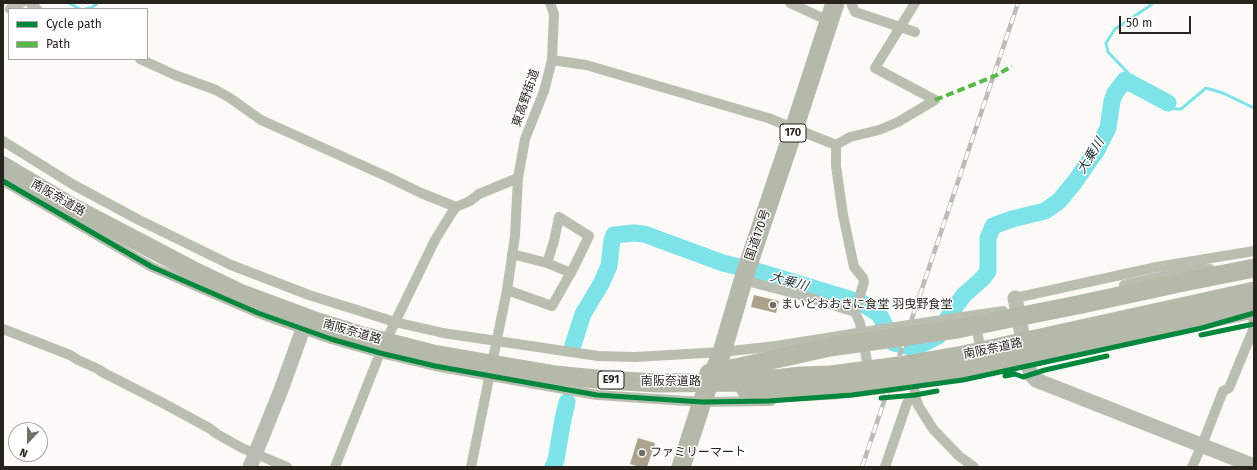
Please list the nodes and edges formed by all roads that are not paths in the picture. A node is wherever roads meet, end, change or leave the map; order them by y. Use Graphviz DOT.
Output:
graph roads {
  1 [pos="550,3"];
  2 [pos="790,3"];
  3 [pos="835,3"];
  4 [pos="851,3"];
  5 [pos="915,3"];
  6 [pos="829,21"];
  7 [pos="900,27"];
  8 [pos="915,32"];
  9 [pos="142,60"];
  10 [pos="552,60"];
  11 [pos="794,128"];
  12 [pos="3,142"];
  13 [pos="836,145"];
  14 [pos="3,166"];
  15 [pos="3,174"];
  16 [pos="518,178"];
  17 [pos="3,182"];
  18 [pos="456,207"];
  19 [pos="1254,251"];
  20 [pos="512,254"];
  21 [pos="547,263"];
  22 [pos="1254,267"];
  23 [pos="746,272"];
  24 [pos="571,273"];
  25 [pos="507,290"];
  26 [pos="1254,291"];
  27 [pos="1016,303"];
  28 [pos="857,305"];
  29 [pos="1253,308"];
  30 [pos="974,315"];
  31 [pos="395,322"];
  32 [pos="3,329"];
  33 [pos="303,329"];
  34 [pos="496,342"];
  35 [pos="722,352"];
  36 [pos="380,353"];
  37 [pos="1028,366"];
  38 [pos="490,375"];
  39 [pos="556,375"];
  40 [pos="986,375"];
  41 [pos="742,390"];
  42 [pos="915,391"];
  43 [pos="872,393"];
  44 [pos="702,402"];
  45 [pos="1202,446"];
  46 [pos="253,460"];
  47 [pos="1254,466"];
  48 [pos="287,467"];
  49 [pos="335,467"];
  50 [pos="471,467"];
  51 [pos="681,467"];
  52 [pos="885,467"];
  53 [pos="974,467"];
  54 [pos="1192,467"];
  1 -- 10 [label="street, 東高野街道"];
  2 -- 6 [label="street"];
  3 -- 6 [label="highway, 国道170号 / 170"];
  4 -- 7 [label="street"];
  5 -- 7 [label="street"];
  6 -- 11 [label="highway, 国道170号 / 170"];
  7 -- 8 [label="street"];
  7 -- 13 [label="street"];
  9 -- 18 [label="street"];
  10 -- 11 [label="street"];
  10 -- 16 [label="street, 東高野街道"];
  11 -- 13 [label="street"];
  11 -- 23 [label="highway, 国道170号 / 170"];
  12 -- 31 [label="street"];
  13 -- 28 [label="street"];
  14 -- 39 [label="highway, 南阪奈道路 / E91, bridge"];
  15 -- 41 [label="highway, 南阪奈道路 / E91"];
  16 -- 18 [label="street"];
  16 -- 20 [label="street, 東高野街道"];
  17 -- 33 [label="street"];
  18 -- 31 [label="street"];
  19 -- 27 [label="street"];
  20 -- 21 [label="street"];
  20 -- 25 [label="street, 東高野街道"];
  21 -- 24 [label="street"];
  21 -- 24 [label="street"];
  22 -- 27 [label="street"];
  22 -- 39 [label="highway, bridge"];
  23 -- 28 [label="street"];
  23 -- 35 [label="highway, 国道170号 / 170"];
  24 -- 25 [label="street"];
  25 -- 34 [label="street, 東高野街道"];
  26 -- 39 [label="highway, 南阪奈道路 / E91, bridge"];
  27 -- 30 [label="street"];
  27 -- 37 [label="street"];
  28 -- 43 [label="street"];
  29 -- 37 [label="street"];
  29 -- 41 [label="highway, 南阪奈道路 / E91, bridge"];
  29 -- 41 [label="highway, bridge"];
  29 -- 45 [label="street"];
  30 -- 35 [label="street, bridge"];
  30 -- 40 [label="street"];
  31 -- 34 [label="street"];
  31 -- 36 [label="street"];
  32 -- 46 [label="street"];
  33 -- 36 [label="street"];
  33 -- 46 [label="street"];
  34 -- 35 [label="street"];
  34 -- 38 [label="street, 東高野街道"];
  35 -- 44 [label="highway, 国道170号 / 170"];
  36 -- 38 [label="street"];
  36 -- 49 [label="street"];
  37 -- 40 [label="street"];
  37 -- 45 [label="street"];
  38 -- 44 [label="street"];
  38 -- 50 [label="street, 東高野街道"];
  40 -- 42 [label="street"];
  42 -- 43 [label="street"];
  42 -- 52 [label="street"];
  42 -- 53 [label="street"];
  43 -- 44 [label="street"];
  44 -- 51 [label="highway, 国道170号 / 170"];
  45 -- 47 [label="street"];
  45 -- 54 [label="street"];
  46 -- 48 [label="street"];
}
